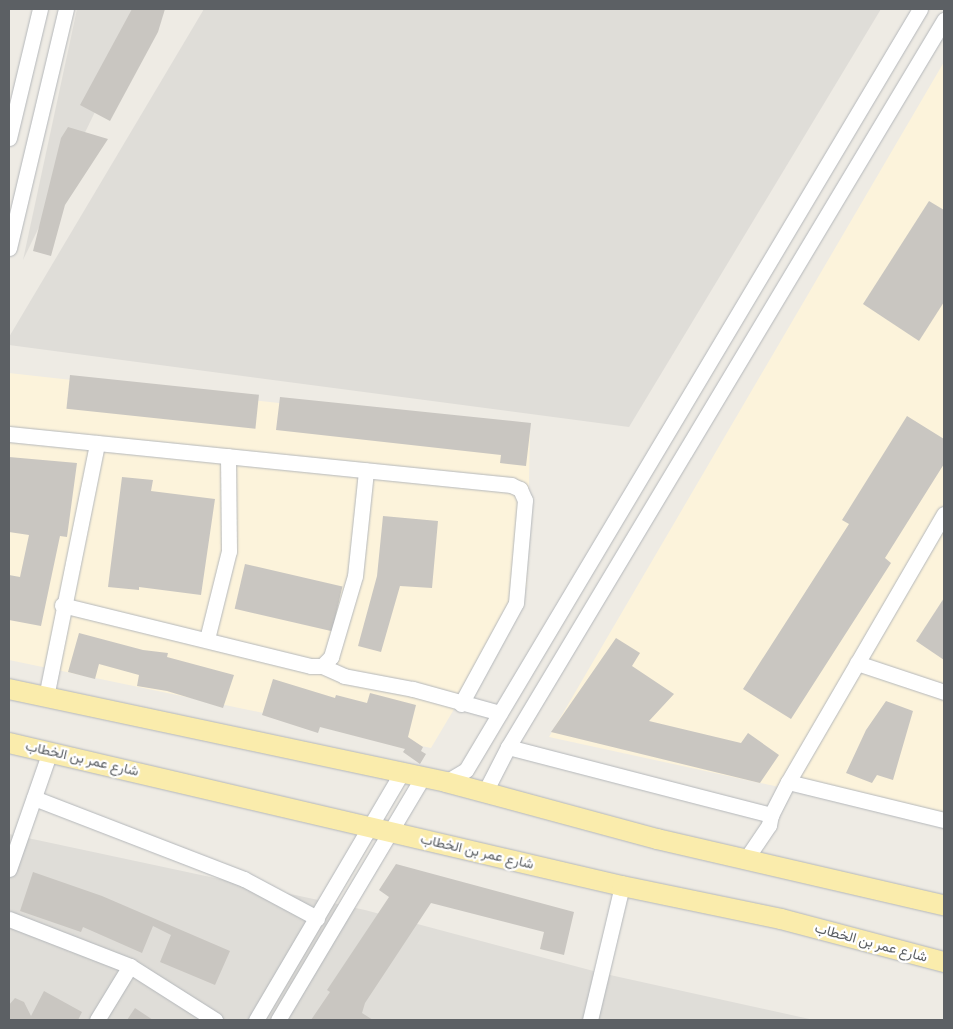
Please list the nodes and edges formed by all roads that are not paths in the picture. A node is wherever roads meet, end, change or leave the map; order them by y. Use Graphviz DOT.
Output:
graph roads {
  1 [pos="40,9"];
  2 [pos="66,9"];
  3 [pos="920,9"];
  4 [pos="944,20"];
  5 [pos="9,138"];
  6 [pos="9,248"];
  7 [pos="9,434"];
  8 [pos="97,443"];
  9 [pos="228,456"];
  10 [pos="366,470"];
  11 [pos="944,514"];
  12 [pos="62,605"];
  13 [pos="206,639"];
  14 [pos="857,663"];
  15 [pos="322,666"];
  16 [pos="9,689"];
  17 [pos="944,692"];
  18 [pos="46,697"];
  19 [pos="461,704"];
  20 [pos="500,713"];
  21 [pos="9,743"];
  22 [pos="508,747"];
  23 [pos="50,751"];
  24 [pos="466,770"];
  25 [pos="402,772"];
  26 [pos="423,777"];
  27 [pos="446,782"];
  28 [pos="788,782"];
  29 [pos="488,785"];
  30 [pos="34,798"];
  31 [pos="771,815"];
  32 [pos="944,820"];
  33 [pos="382,829"];
  34 [pos="746,858"];
  35 [pos="9,869"];
  36 [pos="622,886"];
  37 [pos="944,905"];
  38 [pos="318,918"];
  39 [pos="9,919"];
  40 [pos="944,962"];
  41 [pos="130,966"];
  42 [pos="97,1020"];
  43 [pos="215,1020"];
  44 [pos="256,1020"];
  45 [pos="278,1020"];
  46 [pos="590,1020"];
  1 -- 5 [label="street"];
  2 -- 6 [label="street"];
  3 -- 20 [label="street"];
  4 -- 22 [label="street"];
  7 -- 8 [label="street"];
  8 -- 9 [label="street"];
  8 -- 12 [label="street"];
  9 -- 10 [label="street"];
  9 -- 13 [label="street"];
  10 -- 15 [label="street"];
  10 -- 19 [label="street"];
  11 -- 14 [label="street"];
  12 -- 13 [label="street"];
  12 -- 18 [label="street"];
  13 -- 15 [label="street"];
  14 -- 17 [label="street"];
  14 -- 28 [label="street"];
  15 -- 19 [label="street"];
  16 -- 18 [label="main road"];
  18 -- 25 [label="main road"];
  19 -- 20 [label="street"];
  20 -- 24 [label="street"];
  21 -- 23 [label="main road, شارع عمر بن الخطاب"];
  22 -- 29 [label="street"];
  22 -- 31 [label="street"];
  23 -- 30 [label="street"];
  23 -- 33 [label="main road, شارع عمر بن الخطاب"];
  24 -- 27 [label="street"];
  24 -- 29 [label="street"];
  25 -- 26 [label="main road"];
  25 -- 33 [label="street"];
  26 -- 27 [label="main road"];
  26 -- 33 [label="street"];
  27 -- 29 [label="main road"];
  28 -- 31 [label="street"];
  28 -- 32 [label="street"];
  29 -- 34 [label="main road"];
  30 -- 35 [label="street"];
  30 -- 38 [label="street"];
  31 -- 34 [label="street"];
  33 -- 36 [label="main road, شارع عمر بن الخطاب"];
  33 -- 38 [label="street"];
  33 -- 45 [label="street"];
  34 -- 37 [label="main road"];
  36 -- 40 [label="main road, شارع عمر بن الخطاب"];
  36 -- 46 [label="street"];
  38 -- 44 [label="street"];
  39 -- 41 [label="street"];
  41 -- 42 [label="street"];
  41 -- 43 [label="street"];
}
